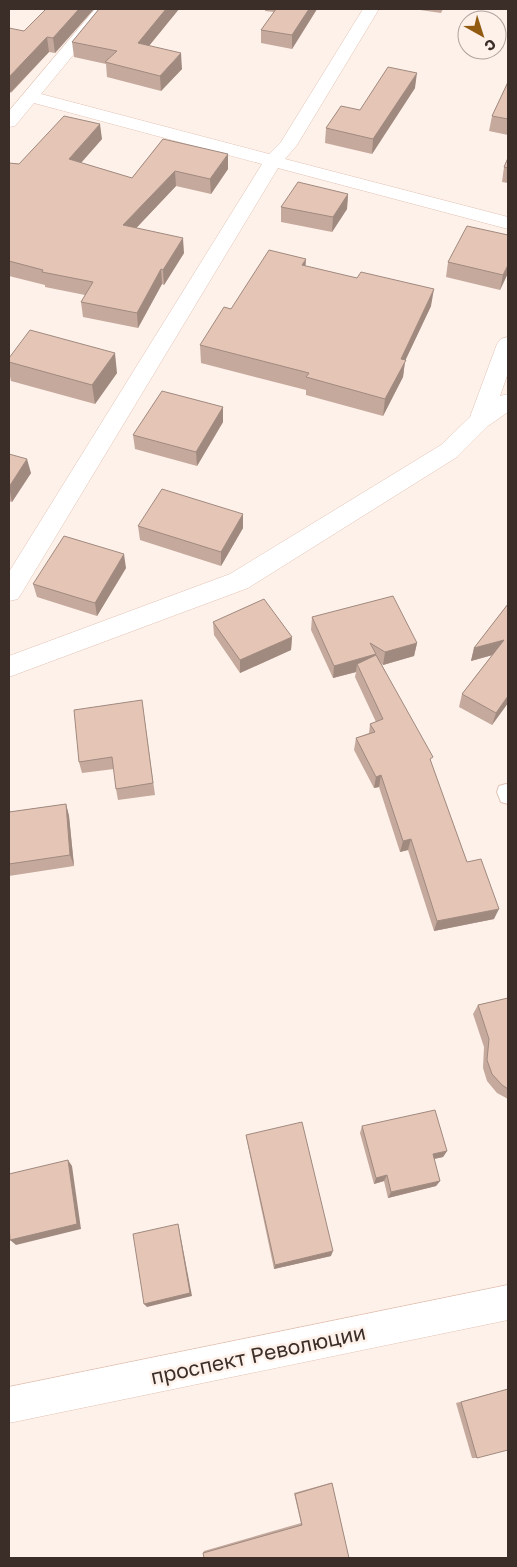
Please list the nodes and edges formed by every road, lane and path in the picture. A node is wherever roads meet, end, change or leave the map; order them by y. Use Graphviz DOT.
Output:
graph roads {
  1 [pos="103,9"];
  2 [pos="371,9"];
  3 [pos="31,97"];
  4 [pos="9,122"];
  5 [pos="272,162"];
  6 [pos="508,223"];
  7 [pos="508,344"];
  8 [pos="508,401"];
  9 [pos="480,421"];
  10 [pos="9,592"];
  11 [pos="9,667"];
  12 [pos="508,1302"];
  13 [pos="9,1406"];
  1 -- 3 [label="street"];
  2 -- 5 [label="street"];
  3 -- 4 [label="street"];
  3 -- 5 [label="street"];
  5 -- 6 [label="street"];
  5 -- 10 [label="street"];
  7 -- 9 [label="street"];
  8 -- 9 [label="street"];
  9 -- 11 [label="street"];
  12 -- 13 [label="street, проспект Революции"];
}
